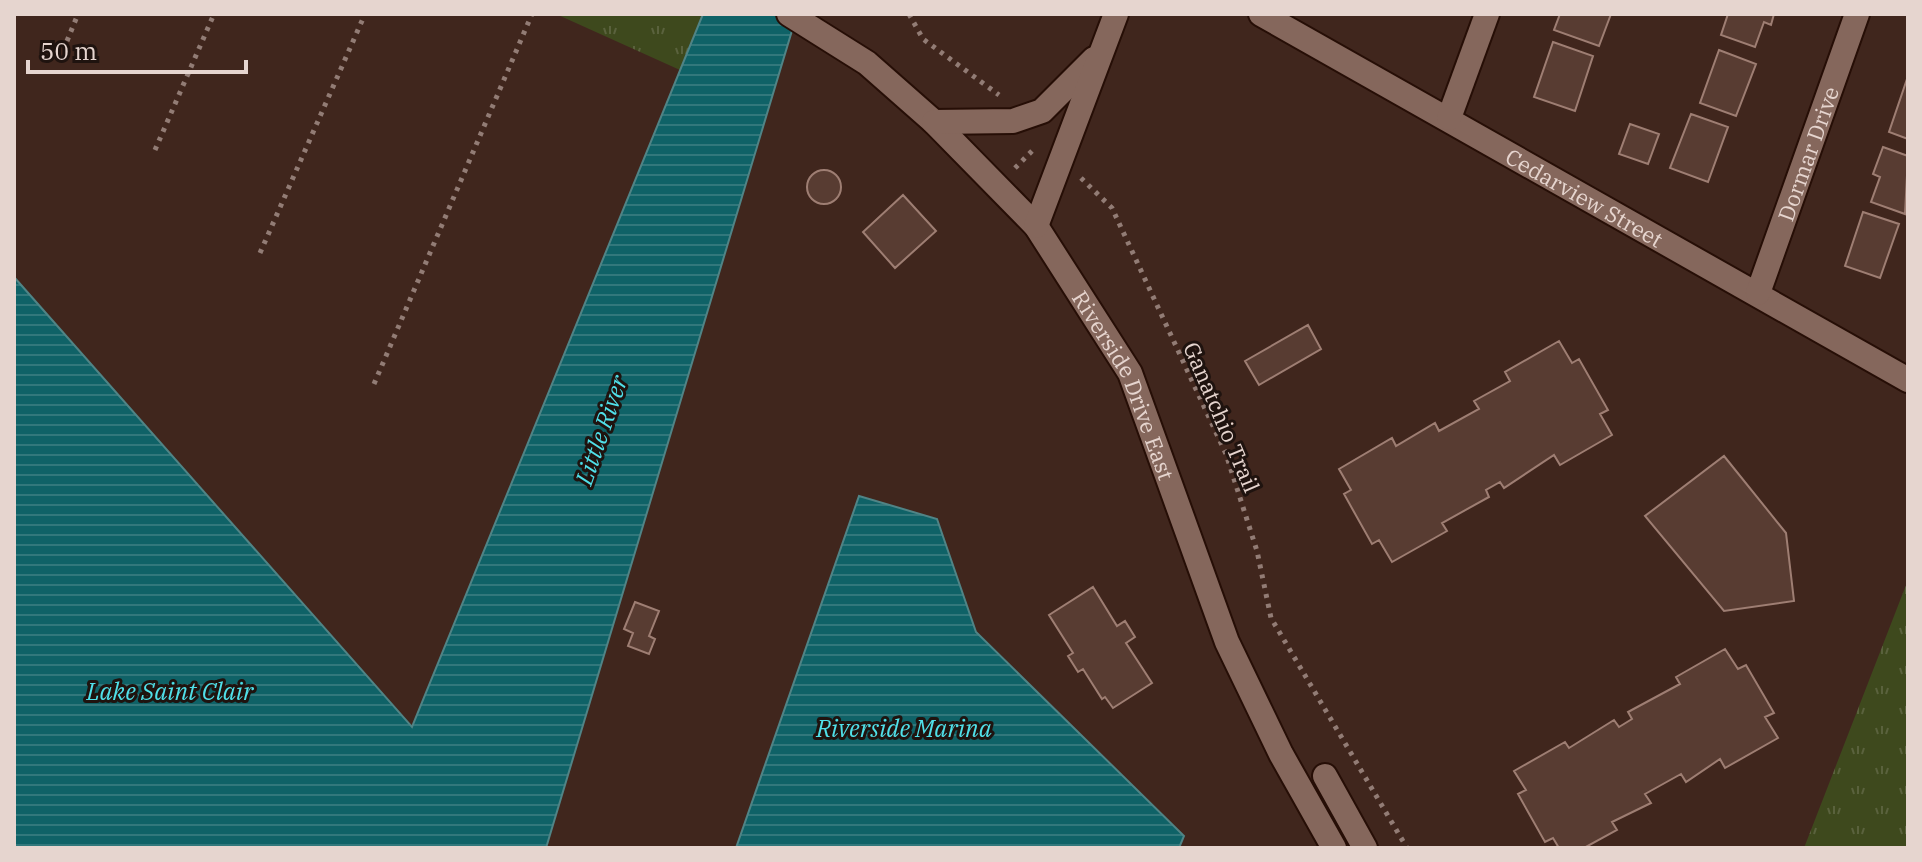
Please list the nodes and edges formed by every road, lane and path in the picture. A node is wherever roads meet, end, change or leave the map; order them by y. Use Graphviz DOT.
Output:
graph roads {
  1 [pos="78,14"];
  2 [pos="214,14"];
  3 [pos="365,14"];
  4 [pos="532,14"];
  5 [pos="789,14"];
  6 [pos="909,14"];
  7 [pos="1116,14"];
  8 [pos="1261,14"];
  9 [pos="1487,14"];
  10 [pos="1857,14"];
  11 [pos="67,41"];
  12 [pos="1101,52"];
  13 [pos="1006,100"];
  14 [pos="1449,118"];
  15 [pos="934,122"];
  16 [pos="1039,144"];
  17 [pos="155,150"];
  18 [pos="1014,169"];
  19 [pos="1091,186"];
  20 [pos="1036,226"];
  21 [pos="260,253"];
  22 [pos="1758,293"];
  23 [pos="1908,380"];
  24 [pos="374,384"];
  25 [pos="1325,776"];
  26 [pos="1334,848"];
  27 [pos="1365,848"];
  28 [pos="1407,848"];
  1 -- 11 [label="path"];
  2 -- 17 [label="path"];
  3 -- 21 [label="path"];
  4 -- 24 [label="path"];
  5 -- 15 [label="street, Riverside Drive East"];
  6 -- 13 [label="path"];
  7 -- 12 [label="street"];
  8 -- 14 [label="street, Cedarview Street"];
  9 -- 14 [label="street"];
  10 -- 22 [label="street, Dormar Drive"];
  12 -- 15 [label="street"];
  12 -- 20 [label="street"];
  14 -- 22 [label="street, Cedarview Street"];
  15 -- 20 [label="street, Riverside Drive East"];
  16 -- 18 [label="path"];
  19 -- 28 [label="path, Ganatchio Trail"];
  20 -- 26 [label="street, Riverside Drive East"];
  22 -- 23 [label="street, Cedarview Street"];
  25 -- 27 [label="street"];
}
